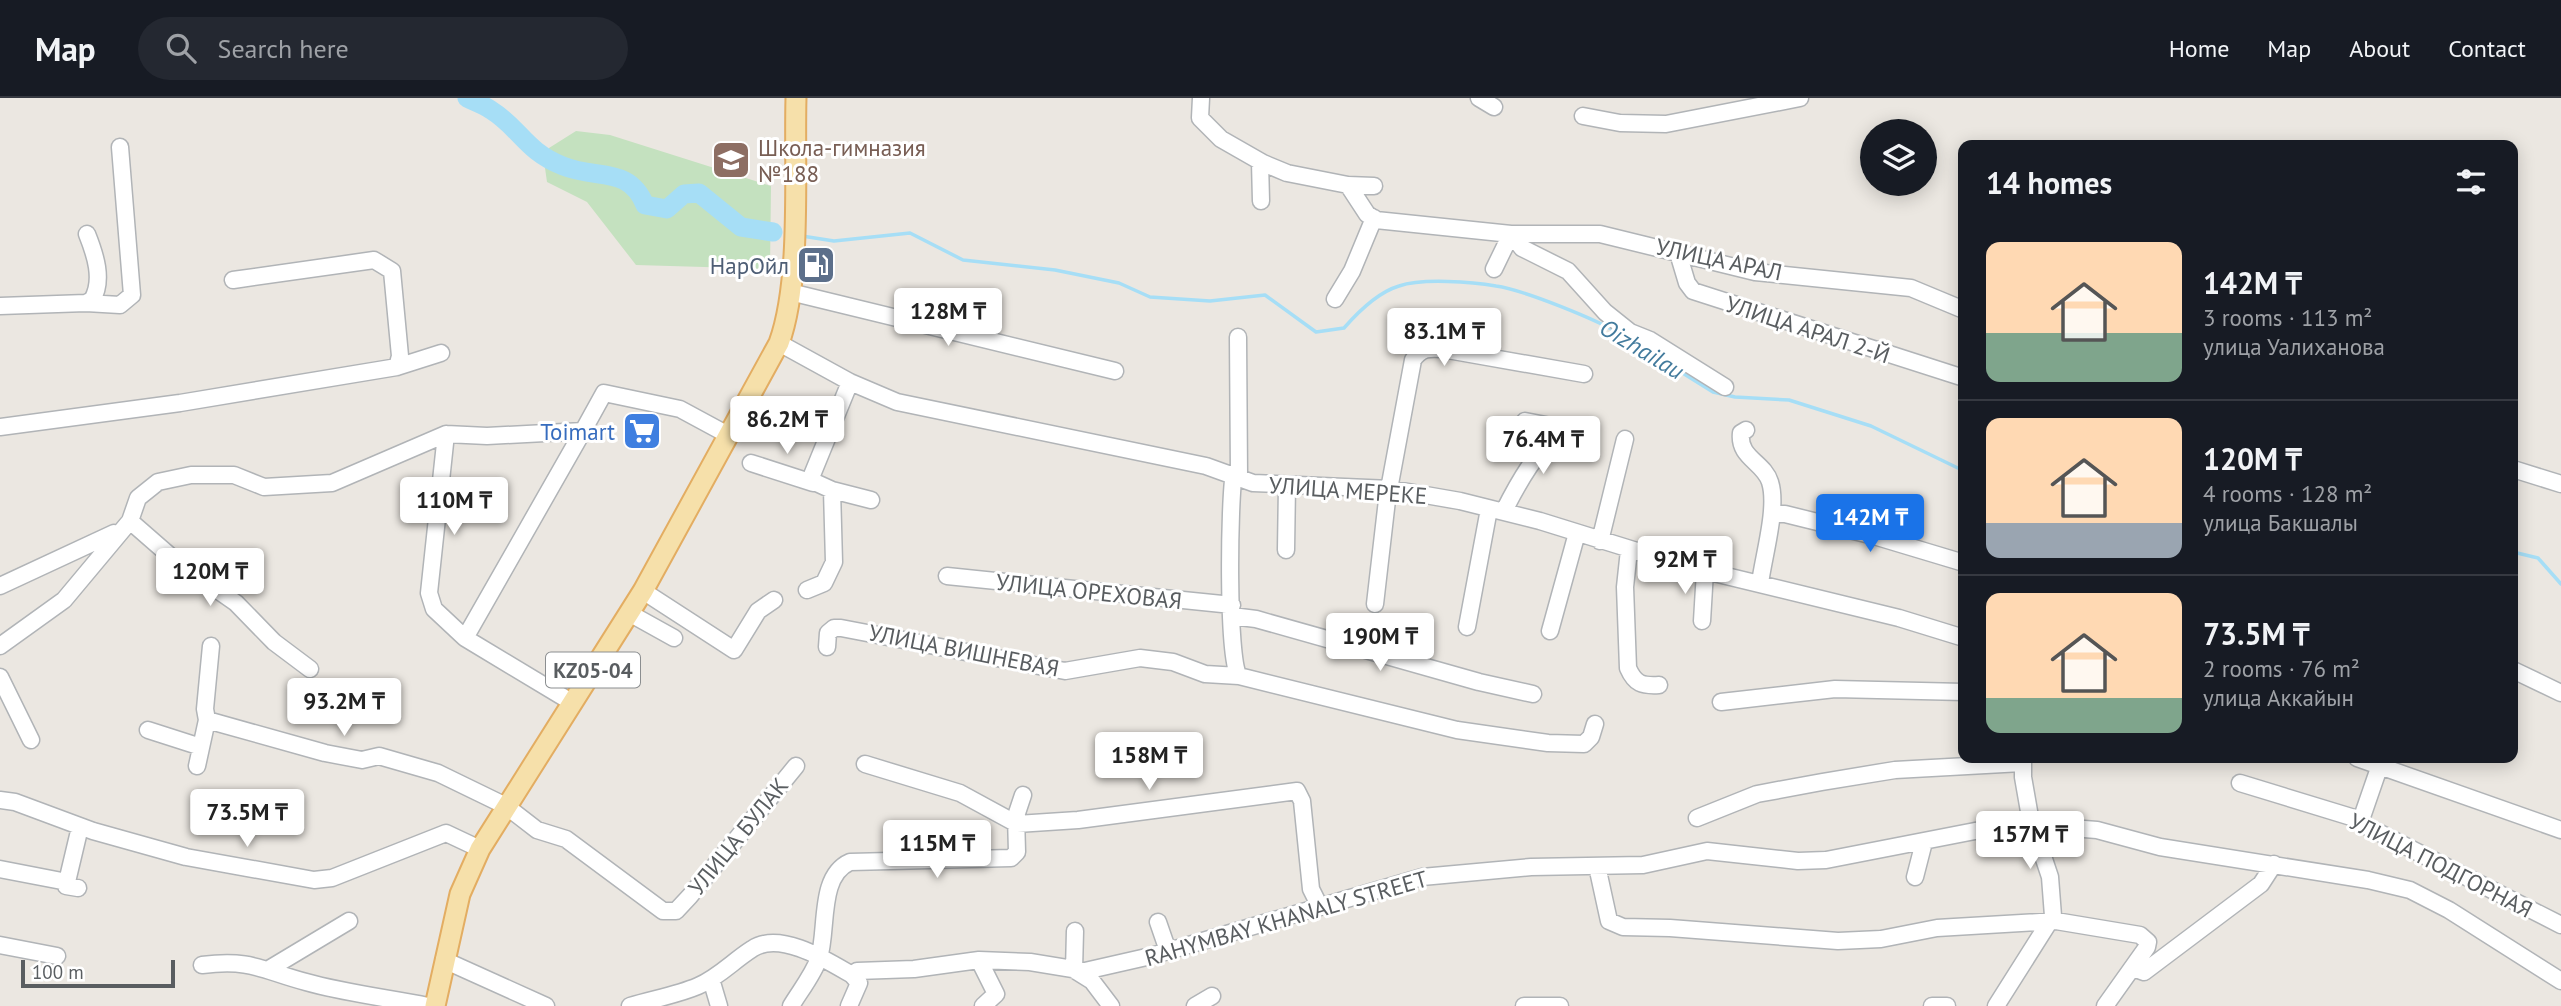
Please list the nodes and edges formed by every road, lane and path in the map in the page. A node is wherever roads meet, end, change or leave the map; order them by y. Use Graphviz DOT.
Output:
graph roads {
  1 [pos="796,98"];
  2 [pos="1800,98"];
  3 [pos="1201,101"];
  4 [pos="1584,116"];
  5 [pos="120,147"];
  6 [pos="1260,162"];
  7 [pos="1348,185"];
  8 [pos="1374,186"];
  9 [pos="1261,201"];
  10 [pos="1374,218"];
  11 [pos="1511,233"];
  12 [pos="87,234"];
  13 [pos="1678,253"];
  14 [pos="1494,269"];
  15 [pos="233,280"];
  16 [pos="790,292"];
  17 [pos="1335,299"];
  18 [pos="86,303"];
  19 [pos="0,306"];
  20 [pos="1958,308"];
  21 [pos="1238,337"];
  22 [pos="779,344"];
  23 [pos="441,354"];
  24 [pos="397,367"];
  25 [pos="1115,371"];
  26 [pos="1584,374"];
  27 [pos="1958,376"];
  28 [pos="850,382"];
  29 [pos="1725,387"];
  30 [pos="0,427"];
  31 [pos="1746,430"];
  32 [pos="583,431"];
  33 [pos="446,434"];
  34 [pos="730,436"];
  35 [pos="1625,439"];
  36 [pos="1541,449"];
  37 [pos="751,463"];
  38 [pos="2518,471"];
  39 [pos="1236,475"];
  40 [pos="809,479"];
  41 [pos="2561,484"];
  42 [pos="1287,485"];
  43 [pos="1391,489"];
  44 [pos="832,490"];
  45 [pos="871,500"];
  46 [pos="1496,510"];
  47 [pos="1779,514"];
  48 [pos="130,521"];
  49 [pos="1577,533"];
  50 [pos="1600,541"];
  51 [pos="1286,550"];
  52 [pos="1629,550"];
  53 [pos="1958,562"];
  54 [pos="1705,571"];
  55 [pos="947,576"];
  56 [pos="1760,583"];
  57 [pos="0,586"];
  58 [pos="807,590"];
  59 [pos="643,592"];
  60 [pos="774,600"];
  61 [pos="1374,604"];
  62 [pos="1232,611"];
  63 [pos="629,613"];
  64 [pos="1702,621"];
  65 [pos="1467,627"];
  66 [pos="1550,631"];
  67 [pos="1958,636"];
  68 [pos="465,638"];
  69 [pos="674,638"];
  70 [pos="0,646"];
  71 [pos="211,646"];
  72 [pos="827,647"];
  73 [pos="310,668"];
  74 [pos="2518,672"];
  75 [pos="1239,676"];
  76 [pos="0,677"];
  77 [pos="1659,685"];
  78 [pos="1958,692"];
  79 [pos="2561,693"];
  80 [pos="1533,694"];
  81 [pos="1721,702"];
  82 [pos="573,703"];
  83 [pos="207,720"];
  84 [pos="1595,724"];
  85 [pos="148,730"];
  86 [pos="32,740"];
  87 [pos="201,747"];
  88 [pos="1984,763"];
  89 [pos="2023,763"];
  90 [pos="2384,763"];
  91 [pos="865,764"];
  92 [pos="197,766"];
  93 [pos="796,766"];
  94 [pos="2240,783"];
  95 [pos="1023,795"];
  96 [pos="0,800"];
  97 [pos="506,806"];
  98 [pos="1697,818"];
  99 [pos="2361,820"];
  100 [pos="1017,824"];
  101 [pos="2033,825"];
  102 [pos="80,827"];
  103 [pos="2561,830"];
  104 [pos="1924,842"];
  105 [pos="480,849"];
  106 [pos="2274,864"];
  107 [pos="1597,866"];
  108 [pos="0,869"];
  109 [pos="1914,877"];
  110 [pos="1320,907"];
  111 [pos="349,921"];
  112 [pos="2050,921"];
  113 [pos="1158,922"];
  114 [pos="2561,925"];
  115 [pos="1075,931"];
  116 [pos="0,945"];
  117 [pos="1168,951"];
  118 [pos="57,956"];
  119 [pos="819,957"];
  120 [pos="444,960"];
  121 [pos="979,960"];
  122 [pos="202,965"];
  123 [pos="2133,968"];
  124 [pos="269,969"];
  125 [pos="1075,970"];
  126 [pos="852,975"];
  127 [pos="711,979"];
  128 [pos="2561,981"];
  129 [pos="1212,996"];
  130 [pos="717,1004"];
  131 [pos="428,1006"];
  132 [pos="435,1006"];
  133 [pos="546,1006"];
  134 [pos="631,1006"];
  135 [pos="790,1006"];
  136 [pos="849,1006"];
  137 [pos="983,1006"];
  138 [pos="1111,1006"];
  139 [pos="1195,1006"];
  140 [pos="1524,1006"];
  141 [pos="1560,1006"];
  142 [pos="1932,1006"];
  143 [pos="1947,1006"];
  144 [pos="1996,1006"];
  145 [pos="2105,1006"];
  1 -- 16 [label="main road, KZ05-04"];
  2 -- 4 [label="street"];
  3 -- 6 [label="street"];
  5 -- 18 [label="street"];
  6 -- 7 [label="street"];
  6 -- 9 [label="street"];
  7 -- 8 [label="street"];
  7 -- 10 [label="street"];
  10 -- 11 [label="street, УЛИЦА АРАЛ"];
  10 -- 17 [label="street"];
  11 -- 13 [label="street, УЛИЦА АРАЛ"];
  11 -- 14 [label="street"];
  11 -- 29 [label="street"];
  12 -- 18 [label="street"];
  13 -- 20 [label="street, УЛИЦА АРАЛ"];
  13 -- 27 [label="street, УЛИЦА АРАЛ 2-Й"];
  15 -- 24 [label="street"];
  16 -- 22 [label="main road, KZ05-04"];
  16 -- 25 [label="street"];
  18 -- 19 [label="street"];
  21 -- 39 [label="street"];
  22 -- 28 [label="street, УЛИЦА МЕРЕКЕ"];
  22 -- 34 [label="main road, KZ05-04"];
  23 -- 24 [label="street"];
  24 -- 30 [label="street"];
  26 -- 43 [label="street"];
  28 -- 39 [label="street, УЛИЦА МЕРЕКЕ"];
  28 -- 40 [label="street"];
  31 -- 47 [label="street"];
  32 -- 33 [label="street"];
  32 -- 34 [label="street"];
  32 -- 68 [label="street"];
  33 -- 48 [label="street"];
  33 -- 68 [label="street"];
  34 -- 59 [label="main road, KZ05-04"];
  35 -- 50 [label="street"];
  36 -- 36 [label="street"];
  36 -- 46 [label="street"];
  37 -- 40 [label="street"];
  38 -- 41 [label="street"];
  39 -- 42 [label="street, УЛИЦА МЕРЕКЕ"];
  39 -- 62 [label="street"];
  40 -- 44 [label="street"];
  42 -- 43 [label="street, УЛИЦА МЕРЕКЕ"];
  42 -- 51 [label="street"];
  43 -- 46 [label="street, УЛИЦА МЕРЕКЕ"];
  43 -- 61 [label="street"];
  44 -- 45 [label="street"];
  44 -- 58 [label="street"];
  46 -- 49 [label="street, УЛИЦА МЕРЕКЕ"];
  46 -- 65 [label="street"];
  47 -- 53 [label="street"];
  47 -- 56 [label="street"];
  48 -- 57 [label="street"];
  48 -- 70 [label="street"];
  48 -- 73 [label="street"];
  49 -- 50 [label="street, УЛИЦА МЕРЕКЕ"];
  49 -- 66 [label="street"];
  50 -- 52 [label="street, УЛИЦА МЕРЕКЕ"];
  52 -- 54 [label="street, УЛИЦА МЕРЕКЕ"];
  52 -- 77 [label="street"];
  54 -- 56 [label="street, УЛИЦА МЕРЕКЕ"];
  54 -- 64 [label="street"];
  55 -- 62 [label="street, УЛИЦА ОРЕХОВАЯ"];
  56 -- 67 [label="street, УЛИЦА МЕРЕКЕ"];
  59 -- 60 [label="street"];
  59 -- 63 [label="main road, KZ05-04"];
  62 -- 75 [label="street"];
  62 -- 80 [label="street, УЛИЦА ОРЕХОВАЯ"];
  63 -- 69 [label="street"];
  63 -- 82 [label="main road, KZ05-04"];
  68 -- 82 [label="street"];
  71 -- 83 [label="street"];
  72 -- 75 [label="street, УЛИЦА ВИШНЕВАЯ"];
  74 -- 79 [label="street"];
  75 -- 84 [label="street, УЛИЦА ВИШНЕВАЯ"];
  76 -- 86 [label="street"];
  78 -- 81 [label="street"];
  82 -- 97 [label="main road, KZ05-04"];
  83 -- 87 [label="street"];
  83 -- 97 [label="street"];
  85 -- 87 [label="street"];
  87 -- 92 [label="street"];
  88 -- 98 [label="street"];
  89 -- 101 [label="street"];
  90 -- 99 [label="street"];
  90 -- 103 [label="street"];
  91 -- 100 [label="street"];
  93 -- 97 [label="street, УЛИЦА БУЛАК"];
  94 -- 99 [label="street, УЛИЦА ПОДГОРНАЯ"];
  95 -- 100 [label="street"];
  96 -- 102 [label="street"];
  97 -- 105 [label="main road, KZ05-04"];
  99 -- 114 [label="street, УЛИЦА ПОДГОРНАЯ"];
  100 -- 110 [label="street"];
  100 -- 119 [label="street"];
  101 -- 104 [label="street, RAHYMBAY KHANALY STREET"];
  101 -- 106 [label="street, RAHYMBAY KHANALY STREET"];
  101 -- 112 [label="street"];
  102 -- 105 [label="street"];
  102 -- 108 [label="street"];
  104 -- 107 [label="street, RAHYMBAY KHANALY STREET"];
  104 -- 109 [label="street"];
  105 -- 120 [label="main road, KZ05-04"];
  106 -- 123 [label="street"];
  106 -- 128 [label="street, RAHYMBAY KHANALY STREET"];
  107 -- 110 [label="street, RAHYMBAY KHANALY STREET"];
  107 -- 112 [label="street"];
  110 -- 117 [label="street, RAHYMBAY KHANALY STREET"];
  111 -- 124 [label="street"];
  112 -- 123 [label="street"];
  112 -- 144 [label="street"];
  113 -- 117 [label="street"];
  115 -- 125 [label="street"];
  116 -- 118 [label="street"];
  117 -- 125 [label="street, RAHYMBAY KHANALY STREET"];
  119 -- 126 [label="street"];
  119 -- 127 [label="street"];
  119 -- 135 [label="street"];
  120 -- 132 [label="main road, KZ05-04"];
  120 -- 133 [label="street"];
  121 -- 125 [label="street, RAHYMBAY KHANALY STREET"];
  121 -- 126 [label="street, RAHYMBAY KHANALY STREET"];
  121 -- 137 [label="street"];
  122 -- 124 [label="street"];
  123 -- 145 [label="street"];
  124 -- 131 [label="street"];
  125 -- 138 [label="street"];
  126 -- 136 [label="street"];
  127 -- 130 [label="street"];
  127 -- 134 [label="street"];
  129 -- 139 [label="street"];
  140 -- 141 [label="street"];
  142 -- 143 [label="street"];
}
